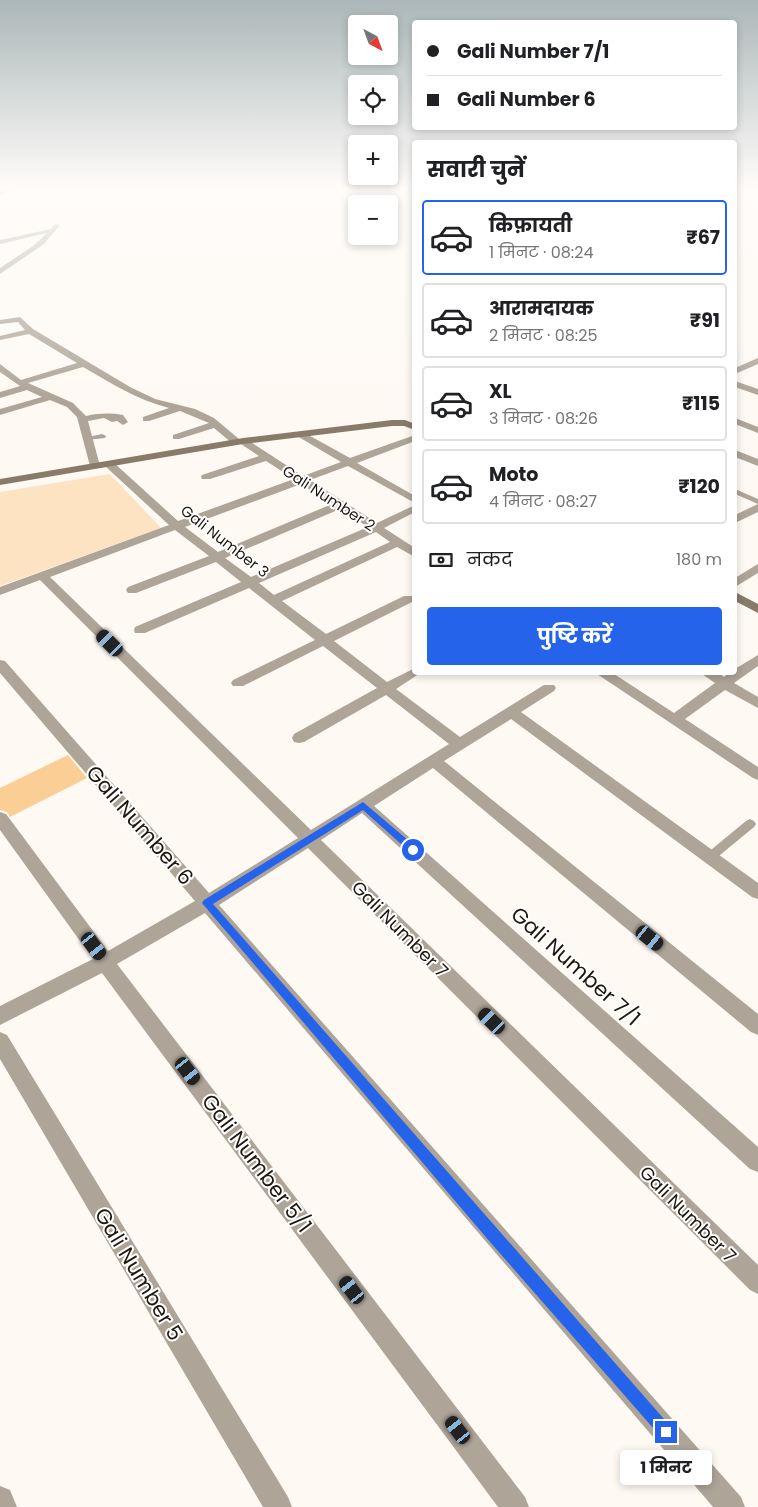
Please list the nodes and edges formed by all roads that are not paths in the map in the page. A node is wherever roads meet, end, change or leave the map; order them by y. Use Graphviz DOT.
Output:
graph roads {
  1 [pos="17,258"];
  2 [pos="0,272"];
  3 [pos="0,322"];
  4 [pos="30,331"];
  5 [pos="0,338"];
  6 [pos="758,361"];
  7 [pos="83,364"];
  8 [pos="0,367"];
  9 [pos="737,370"];
  10 [pos="5,377"];
  11 [pos="23,385"];
  12 [pos="737,385"];
  13 [pos="758,392"];
  14 [pos="0,395"];
  15 [pos="50,397"];
  16 [pos="179,408"];
  17 [pos="0,412"];
  18 [pos="83,419"];
  19 [pos="146,419"];
  20 [pos="123,422"];
  21 [pos="737,422"];
  22 [pos="216,424"];
  23 [pos="412,426"];
  24 [pos="758,430"];
  25 [pos="300,434"];
  26 [pos="102,436"];
  27 [pos="87,438"];
  28 [pos="412,439"];
  29 [pos="240,442"];
  30 [pos="186,451"];
  31 [pos="737,454"];
  32 [pos="267,457"];
  33 [pos="349,462"];
  34 [pos="758,463"];
  35 [pos="109,464"];
  36 [pos="95,466"];
  37 [pos="206,477"];
  38 [pos="300,480"];
  39 [pos="0,482"];
  40 [pos="737,492"];
  41 [pos="412,498"];
  42 [pos="758,502"];
  43 [pos="339,504"];
  44 [pos="758,507"];
  45 [pos="412,510"];
  46 [pos="737,516"];
  47 [pos="177,526"];
  48 [pos="376,528"];
  49 [pos="398,542"];
  50 [pos="412,551"];
  51 [pos="217,557"];
  52 [pos="758,568"];
  53 [pos="43,576"];
  54 [pos="251,582"];
  55 [pos="737,582"];
  56 [pos="132,590"];
  57 [pos="0,592"];
  58 [pos="737,597"];
  59 [pos="408,599"];
  60 [pos="273,600"];
  61 [pos="758,609"];
  62 [pos="140,630"];
  63 [pos="324,639"];
  64 [pos="758,658"];
  65 [pos="0,664"];
  66 [pos="737,672"];
  67 [pos="412,674"];
  68 [pos="606,675"];
  69 [pos="711,675"];
  70 [pos="733,675"];
  71 [pos="723,682"];
  72 [pos="238,683"];
  73 [pos="549,688"];
  74 [pos="387,689"];
  75 [pos="758,703"];
  76 [pos="511,712"];
  77 [pos="674,720"];
  78 [pos="299,738"];
  79 [pos="460,745"];
  80 [pos="434,761"];
  81 [pos="758,774"];
  82 [pos="363,805"];
  83 [pos="0,818"];
  84 [pos="750,824"];
  85 [pos="309,839"];
  86 [pos="710,857"];
  87 [pos="758,892"];
  88 [pos="207,903"];
  89 [pos="105,962"];
  90 [pos="0,1016"];
  91 [pos="758,1026"];
  92 [pos="0,1041"];
  93 [pos="758,1161"];
  94 [pos="758,1282"];
  95 [pos="0,1500"];
  96 [pos="3,1507"];
  97 [pos="278,1507"];
  98 [pos="515,1507"];
  99 [pos="732,1507"];
  1 -- 2 [label="street"];
  3 -- 4 [label="street, Gali Number 2"];
  4 -- 5 [label="street"];
  4 -- 7 [label="street, Gali Number 2"];
  6 -- 9 [label="street"];
  7 -- 11 [label="street"];
  7 -- 16 [label="street, Gali Number 2"];
  8 -- 10 [label="street"];
  10 -- 11 [label="street"];
  11 -- 14 [label="street"];
  11 -- 15 [label="street"];
  12 -- 13 [label="street"];
  15 -- 17 [label="street"];
  15 -- 18 [label="street"];
  16 -- 19 [label="street"];
  16 -- 22 [label="street, Gali Number 2"];
  18 -- 20 [label="street"];
  18 -- 27 [label="street"];
  21 -- 24 [label="street"];
  22 -- 29 [label="street, Gali Number 2"];
  22 -- 30 [label="street"];
  23 -- 25 [label="street"];
  25 -- 29 [label="street"];
  25 -- 33 [label="street"];
  26 -- 27 [label="lane"];
  27 -- 36 [label="street"];
  28 -- 33 [label="street"];
  29 -- 30 [label="street"];
  29 -- 32 [label="street, Gali Number 2"];
  30 -- 35 [label="street"];
  31 -- 34 [label="street"];
  32 -- 37 [label="street"];
  32 -- 38 [label="street, Gali Number 2"];
  33 -- 38 [label="street"];
  33 -- 41 [label="street"];
  35 -- 36 [label="street"];
  35 -- 47 [label="street, Gali Number 3"];
  36 -- 39 [label="street"];
  38 -- 43 [label="street, Gali Number 2"];
  38 -- 47 [label="street"];
  40 -- 42 [label="lane"];
  43 -- 48 [label="street, Gali Number 2"];
  43 -- 51 [label="street"];
  44 -- 46 [label="street"];
  45 -- 48 [label="street"];
  47 -- 51 [label="street, Gali Number 3"];
  47 -- 53 [label="street"];
  48 -- 49 [label="street, Gali Number 2"];
  48 -- 54 [label="street"];
  49 -- 50 [label="street, Gali Number 2"];
  49 -- 60 [label="street"];
  51 -- 54 [label="street, Gali Number 3"];
  51 -- 56 [label="street"];
  52 -- 55 [label="street"];
  53 -- 57 [label="street"];
  53 -- 85 [label="street, Gali Number 7"];
  54 -- 60 [label="street, Gali Number 3"];
  54 -- 62 [label="street"];
  58 -- 61 [label="street"];
  59 -- 63 [label="street"];
  60 -- 63 [label="street, Gali Number 3"];
  63 -- 72 [label="street"];
  63 -- 74 [label="street, Gali Number 3"];
  64 -- 66 [label="street"];
  65 -- 88 [label="street, Gali Number 6"];
  67 -- 74 [label="street"];
  68 -- 77 [label="street"];
  69 -- 71 [label="street"];
  70 -- 71 [label="street"];
  71 -- 75 [label="street"];
  71 -- 77 [label="street"];
  73 -- 76 [label="street"];
  74 -- 78 [label="street"];
  74 -- 79 [label="street, Gali Number 3"];
  76 -- 79 [label="street"];
  76 -- 86 [label="street"];
  77 -- 81 [label="street"];
  79 -- 80 [label="street"];
  80 -- 82 [label="street"];
  80 -- 91 [label="street"];
  82 -- 85 [label="street"];
  82 -- 93 [label="street, Gali Number 7/1"];
  83 -- 89 [label="street, Gali Number 5/1"];
  84 -- 86 [label="lane"];
  85 -- 88 [label="street"];
  85 -- 94 [label="street, Gali Number 7"];
  86 -- 87 [label="street"];
  88 -- 89 [label="street"];
  88 -- 99 [label="street, Gali Number 6"];
  89 -- 90 [label="street"];
  89 -- 98 [label="street, Gali Number 5/1"];
  92 -- 97 [label="street, Gali Number 5"];
  95 -- 96 [label="street"];
}
